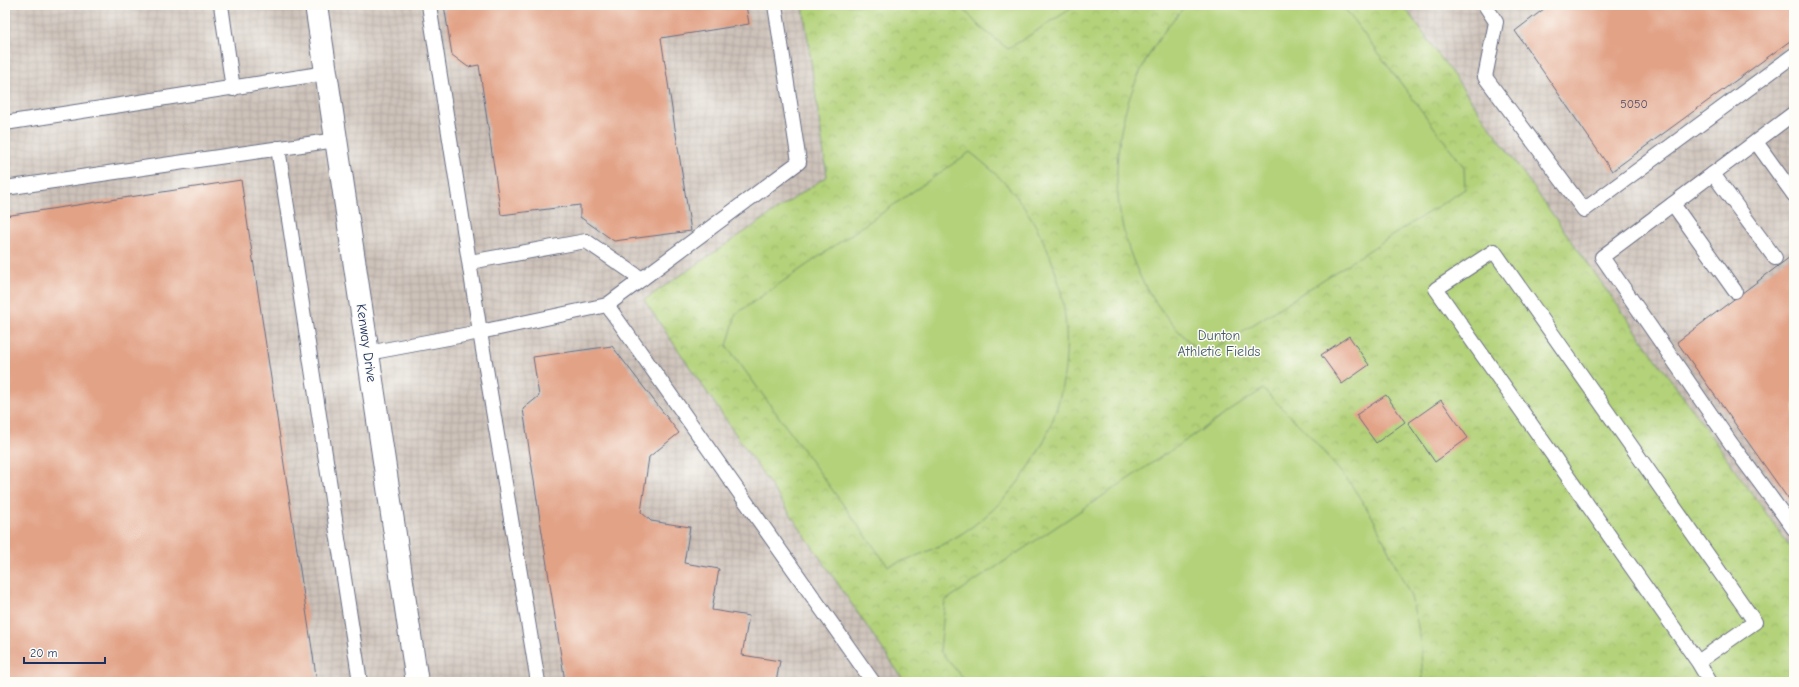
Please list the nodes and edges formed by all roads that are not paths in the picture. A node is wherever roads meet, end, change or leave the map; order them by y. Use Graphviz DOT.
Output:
graph roads {
  1 [pos="221,5"];
  2 [pos="316,5"];
  3 [pos="429,5"];
  4 [pos="775,5"];
  5 [pos="1485,5"];
  6 [pos="1794,55"];
  7 [pos="326,74"];
  8 [pos="233,89"];
  9 [pos="1794,113"];
  10 [pos="5,123"];
  11 [pos="336,140"];
  12 [pos="1756,142"];
  13 [pos="278,148"];
  14 [pos="1713,174"];
  15 [pos="5,188"];
  16 [pos="1794,195"];
  17 [pos="1673,204"];
  18 [pos="1775,258"];
  19 [pos="470,262"];
  20 [pos="642,278"];
  21 [pos="1735,291"];
  22 [pos="607,305"];
  23 [pos="480,332"];
  24 [pos="368,353"];
  25 [pos="1794,529"];
  26 [pos="1698,662"];
  27 [pos="360,682"];
  28 [pos="417,682"];
  29 [pos="538,682"];
  30 [pos="873,682"];
  31 [pos="1710,682"];
  1 -- 8 [label="lane"];
  2 -- 7 [label="street, Kenway Drive"];
  3 -- 19 [label="lane"];
  4 -- 20 [label="lane"];
  5 -- 6 [label="lane"];
  7 -- 8 [label="lane"];
  7 -- 11 [label="street, Kenway Drive"];
  8 -- 10 [label="lane"];
  9 -- 12 [label="lane"];
  11 -- 13 [label="lane"];
  11 -- 24 [label="street, Kenway Drive"];
  12 -- 14 [label="lane"];
  12 -- 16 [label="lane"];
  13 -- 15 [label="lane"];
  13 -- 27 [label="lane"];
  14 -- 17 [label="lane"];
  14 -- 18 [label="lane"];
  17 -- 21 [label="lane"];
  17 -- 25 [label="lane"];
  19 -- 20 [label="lane"];
  19 -- 23 [label="lane"];
  20 -- 22 [label="lane"];
  22 -- 23 [label="lane"];
  22 -- 30 [label="lane"];
  23 -- 24 [label="lane"];
  23 -- 29 [label="lane"];
  24 -- 28 [label="street, Kenway Drive"];
  26 -- 26 [label="lane"];
  26 -- 31 [label="lane"];
}
